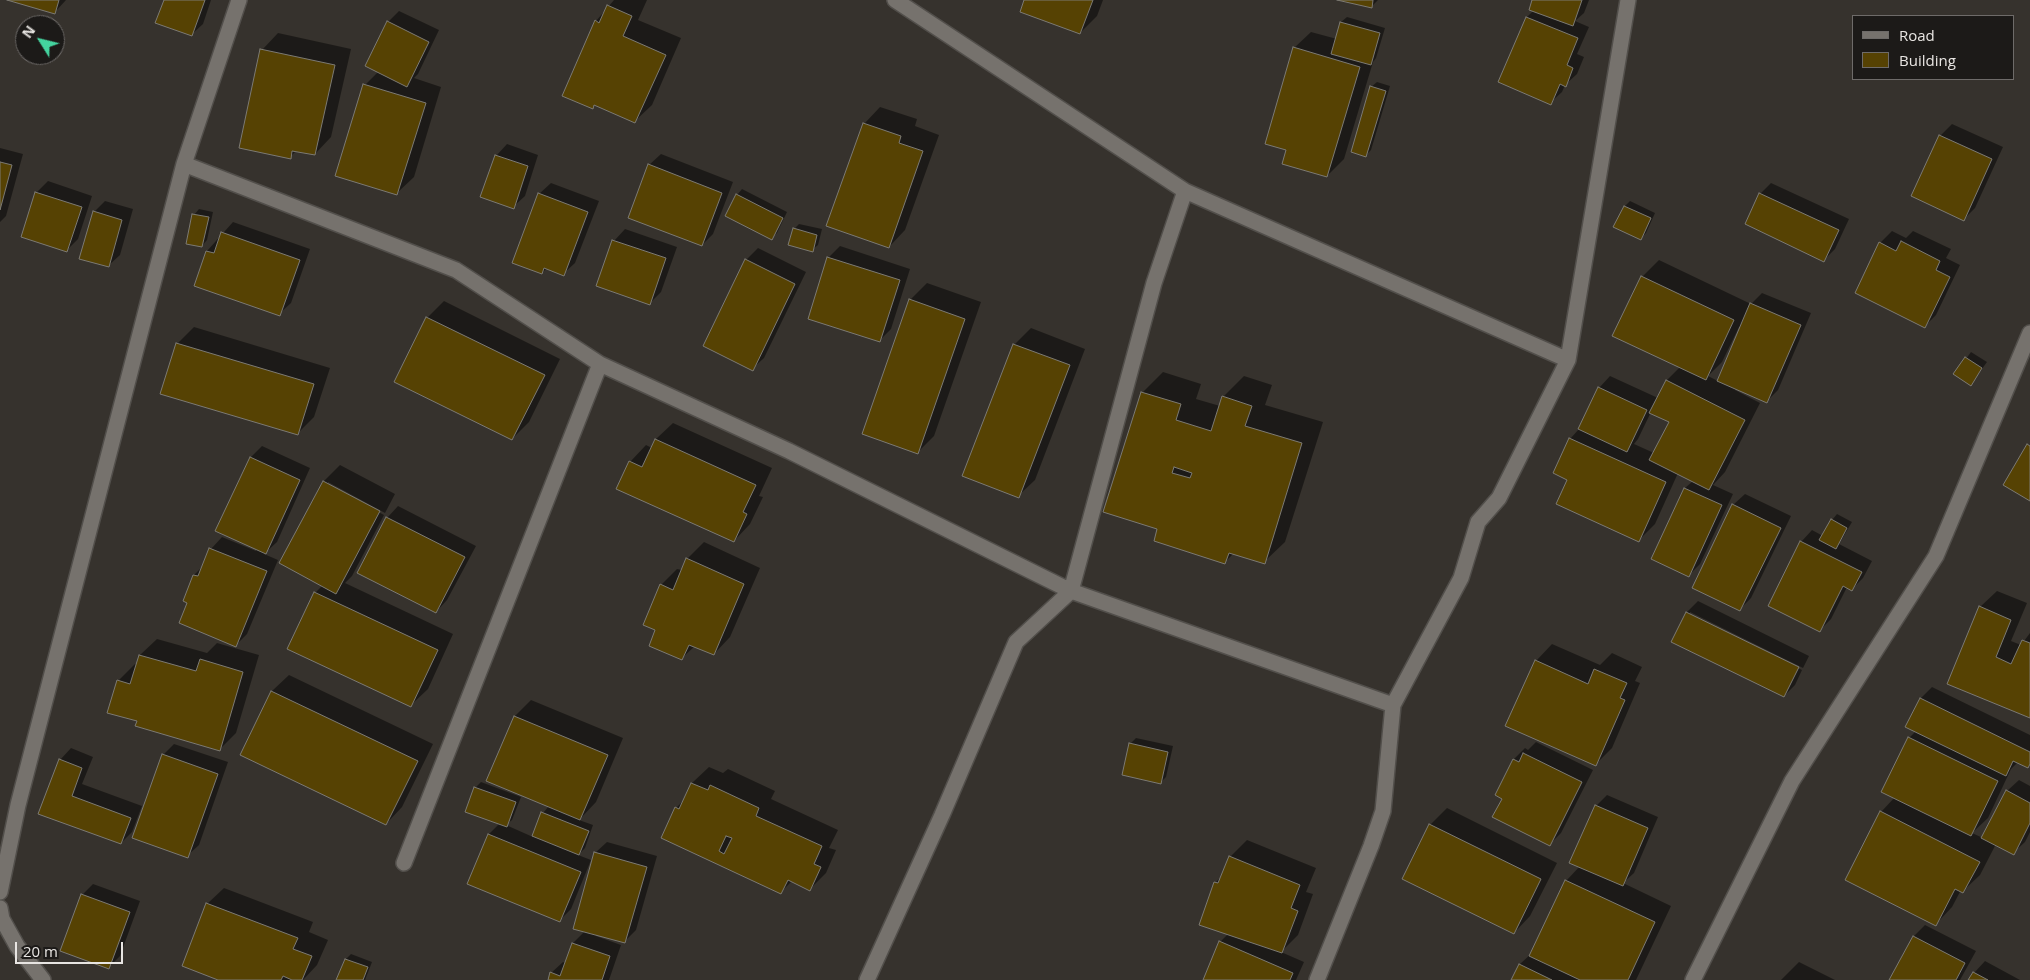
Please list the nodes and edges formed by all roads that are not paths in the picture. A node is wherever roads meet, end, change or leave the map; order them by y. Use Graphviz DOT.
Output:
graph roads {
  1 [pos="240,0"];
  2 [pos="895,0"];
  3 [pos="1628,0"];
  4 [pos="184,164"];
  5 [pos="1185,191"];
  6 [pos="2030,333"];
  7 [pos="1568,360"];
  8 [pos="600,364"];
  9 [pos="1071,591"];
  10 [pos="1393,705"];
  11 [pos="404,863"];
  12 [pos="0,892"];
  13 [pos="0,908"];
  14 [pos="43,980"];
  15 [pos="867,980"];
  16 [pos="1316,980"];
  17 [pos="1694,980"];
  1 -- 4 [label="street"];
  2 -- 5 [label="street"];
  3 -- 7 [label="street"];
  4 -- 8 [label="street"];
  4 -- 12 [label="street"];
  5 -- 7 [label="street"];
  5 -- 9 [label="street"];
  6 -- 17 [label="street"];
  7 -- 10 [label="street"];
  8 -- 9 [label="street"];
  8 -- 11 [label="street"];
  9 -- 10 [label="street"];
  9 -- 15 [label="street"];
  10 -- 16 [label="street"];
  13 -- 14 [label="street"];
}
